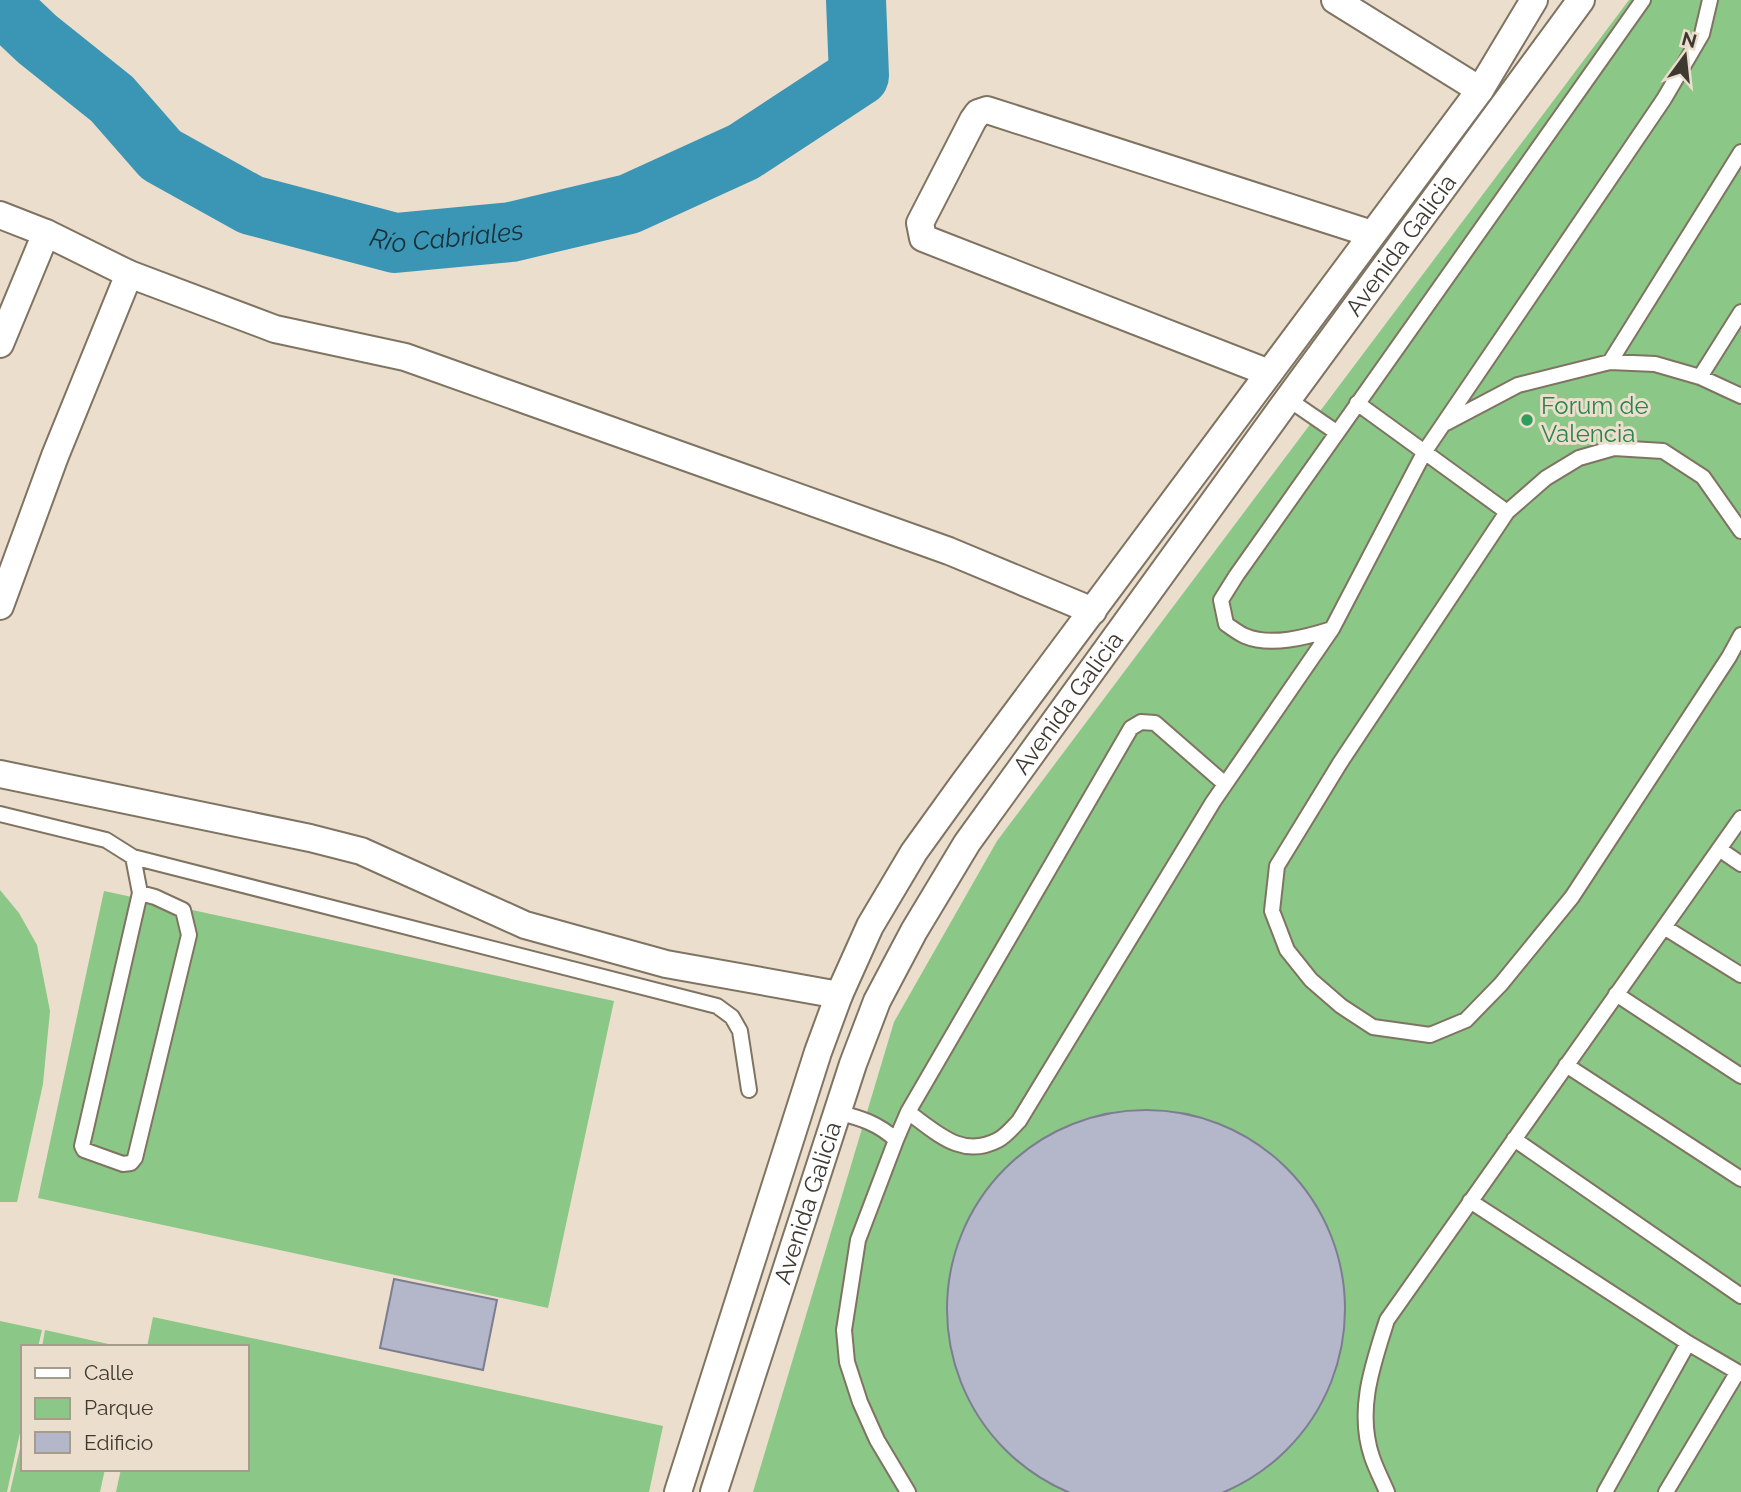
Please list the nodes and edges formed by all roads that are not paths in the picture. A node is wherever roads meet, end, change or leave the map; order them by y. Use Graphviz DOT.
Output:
graph roads {
  1 [pos="1335,0"];
  2 [pos="1534,0"];
  3 [pos="1581,0"];
  4 [pos="1643,0"];
  5 [pos="1710,0"];
  6 [pos="1480,90"];
  7 [pos="1741,152"];
  8 [pos="0,215"];
  9 [pos="46,233"];
  10 [pos="1372,234"];
  11 [pos="129,274"];
  12 [pos="1741,312"];
  13 [pos="0,344"];
  14 [pos="1610,362"];
  15 [pos="1269,373"];
  16 [pos="1700,377"];
  17 [pos="1741,396"];
  18 [pos="1288,399"];
  19 [pos="1357,403"];
  20 [pos="1445,424"];
  21 [pos="1336,432"];
  22 [pos="1425,451"];
  23 [pos="1507,512"];
  24 [pos="1741,530"];
  25 [pos="0,606"];
  26 [pos="1093,611"];
  27 [pos="1332,629"];
  28 [pos="1741,635"];
  29 [pos="0,774"];
  30 [pos="1225,784"];
  31 [pos="0,814"];
  32 [pos="1741,818"];
  33 [pos="1719,849"];
  34 [pos="133,857"];
  35 [pos="1741,864"];
  36 [pos="140,892"];
  37 [pos="1664,927"];
  38 [pos="1741,975"];
  39 [pos="1616,994"];
  40 [pos="839,995"];
  41 [pos="1566,1065"];
  42 [pos="1741,1076"];
  43 [pos="749,1090"];
  44 [pos="837,1112"];
  45 [pos="908,1112"];
  46 [pos="1514,1139"];
  47 [pos="896,1140"];
  48 [pos="1741,1179"];
  49 [pos="1470,1201"];
  50 [pos="1741,1296"];
  51 [pos="1688,1343"];
  52 [pos="1739,1373"];
  53 [pos="711,1386"];
  54 [pos="745,1396"];
  55 [pos="678,1492"];
  56 [pos="714,1492"];
  57 [pos="908,1492"];
  58 [pos="1387,1492"];
  59 [pos="1605,1492"];
  60 [pos="1666,1492"];
  1 -- 6 [label="street"];
  2 -- 6 [label="street, Avenida Galicia"];
  3 -- 18 [label="street, Avenida Galicia"];
  4 -- 19 [label="lane"];
  5 -- 20 [label="lane"];
  6 -- 10 [label="street, Avenida Galicia"];
  7 -- 14 [label="lane"];
  8 -- 9 [label="street"];
  9 -- 11 [label="street"];
  9 -- 13 [label="street"];
  10 -- 15 [label="street, Avenida Galicia"];
  10 -- 15 [label="street"];
  11 -- 25 [label="street"];
  11 -- 26 [label="street"];
  12 -- 16 [label="lane"];
  14 -- 16 [label="lane"];
  14 -- 20 [label="lane"];
  15 -- 26 [label="street, Avenida Galicia"];
  16 -- 17 [label="lane"];
  18 -- 21 [label="lane"];
  18 -- 44 [label="street, Avenida Galicia"];
  19 -- 21 [label="lane"];
  19 -- 22 [label="lane"];
  20 -- 22 [label="lane"];
  21 -- 27 [label="lane"];
  22 -- 23 [label="lane"];
  22 -- 27 [label="lane"];
  23 -- 24 [label="lane"];
  23 -- 28 [label="lane"];
  26 -- 40 [label="street, Avenida Galicia"];
  27 -- 30 [label="lane"];
  29 -- 40 [label="street"];
  30 -- 45 [label="lane"];
  30 -- 45 [label="lane"];
  31 -- 34 [label="lane"];
  32 -- 33 [label="lane"];
  33 -- 35 [label="lane"];
  33 -- 37 [label="lane"];
  34 -- 36 [label="lane"];
  34 -- 43 [label="lane"];
  36 -- 36 [label="lane"];
  37 -- 38 [label="lane"];
  37 -- 39 [label="lane"];
  39 -- 41 [label="lane"];
  39 -- 42 [label="lane"];
  40 -- 53 [label="street, Avenida Galicia"];
  41 -- 46 [label="lane"];
  41 -- 48 [label="lane"];
  44 -- 47 [label="lane"];
  44 -- 54 [label="street, Avenida Galicia"];
  45 -- 47 [label="lane"];
  46 -- 49 [label="lane"];
  46 -- 50 [label="lane"];
  47 -- 57 [label="lane"];
  49 -- 51 [label="lane"];
  49 -- 58 [label="lane"];
  51 -- 52 [label="lane"];
  51 -- 59 [label="lane"];
  52 -- 60 [label="lane"];
  53 -- 54 [label="street"];
  53 -- 55 [label="street, Avenida Galicia"];
  54 -- 56 [label="street, Avenida Galicia"];
}
